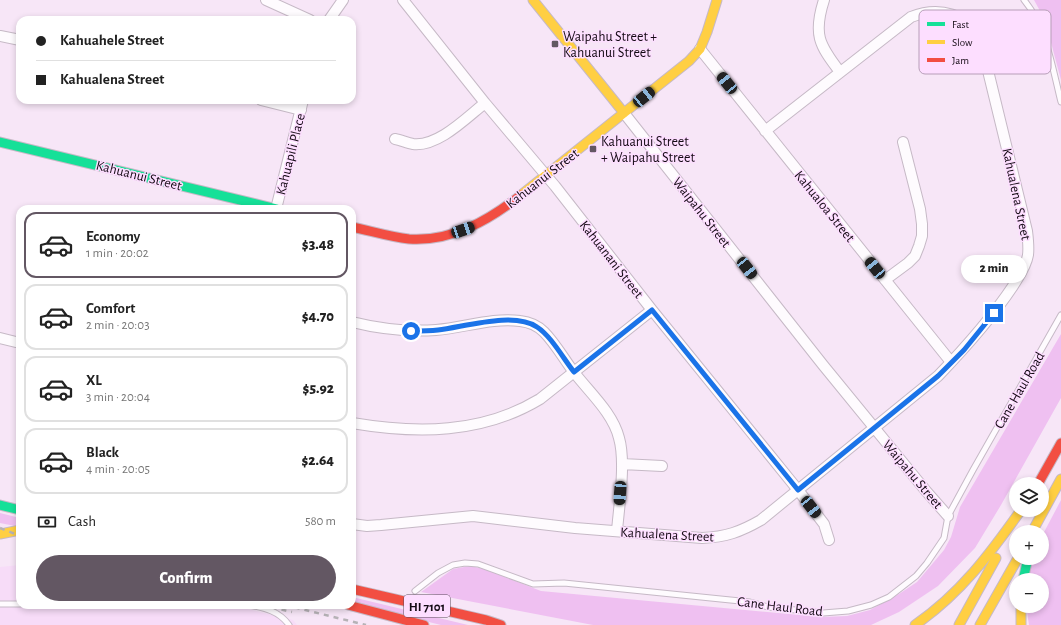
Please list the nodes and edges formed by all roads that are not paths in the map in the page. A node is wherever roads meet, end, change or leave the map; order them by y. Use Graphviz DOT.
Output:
graph roads {
  1 [pos="266,0"];
  2 [pos="343,0"];
  3 [pos="403,0"];
  4 [pos="533,0"];
  5 [pos="717,0"];
  6 [pos="824,0"];
  7 [pos="1024,0"];
  8 [pos="1032,10"];
  9 [pos="919,14"];
  10 [pos="302,16"];
  11 [pos="332,16"];
  12 [pos="0,36"];
  13 [pos="16,39"];
  14 [pos="700,49"];
  15 [pos="1051,59"];
  16 [pos="840,72"];
  17 [pos="990,74"];
  18 [pos="1061,102"];
  19 [pos="485,104"];
  20 [pos="302,105"];
  21 [pos="624,114"];
  22 [pos="765,131"];
  23 [pos="395,139"];
  24 [pos="0,142"];
  25 [pos="903,142"];
  26 [pos="546,175"];
  27 [pos="260,205"];
  28 [pos="278,205"];
  29 [pos="356,228"];
  30 [pos="885,280"];
  31 [pos="652,310"];
  32 [pos="1061,315"];
  33 [pos="356,323"];
  34 [pos="0,338"];
  35 [pos="16,342"];
  36 [pos="951,362"];
  37 [pos="574,372"];
  38 [pos="356,424"];
  39 [pos="875,427"];
  40 [pos="1061,443"];
  41 [pos="622,464"];
  42 [pos="662,466"];
  43 [pos="1042,477"];
  44 [pos="1061,479"];
  45 [pos="1061,482"];
  46 [pos="798,490"];
  47 [pos="0,505"];
  48 [pos="16,509"];
  49 [pos="948,516"];
  50 [pos="1017,517"];
  51 [pos="1018,517"];
  52 [pos="356,525"];
  53 [pos="1036,525"];
  54 [pos="1041,525"];
  55 [pos="0,526"];
  56 [pos="16,529"];
  57 [pos="16,531"];
  58 [pos="617,531"];
  59 [pos="0,534"];
  60 [pos="829,540"];
  61 [pos="1014,565"];
  62 [pos="356,590"];
  63 [pos="415,591"];
  64 [pos="0,604"];
  65 [pos="16,604"];
  66 [pos="356,607"];
  67 [pos="268,609"];
  68 [pos="1021,613"];
  69 [pos="486,620"];
  70 [pos="289,625"];
  71 [pos="424,625"];
  72 [pos="501,625"];
  73 [pos="507,625"];
  74 [pos="914,625"];
  75 [pos="958,625"];
  76 [pos="980,625"];
  77 [pos="1021,625"];
  1 -- 10 [label="street"];
  2 -- 11 [label="street"];
  3 -- 19 [label="street, Kahuanani Street"];
  4 -- 21 [label="street, Waipahu Street"];
  5 -- 14 [label="street, Kahuanui Street"];
  6 -- 16 [label="street"];
  7 -- 8 [label="lane"];
  9 -- 16 [label="street, Kahualena Street"];
  12 -- 13 [label="street"];
  14 -- 21 [label="street, Kahuanui Street"];
  14 -- 22 [label="street, Kahualoa Street"];
  15 -- 18 [label="lane"];
  16 -- 22 [label="street, Kahualena Street"];
  17 -- 36 [label="street, Kahualena Street"];
  19 -- 23 [label="street"];
  19 -- 26 [label="street, Kahuanani Street"];
  20 -- 28 [label="street, Kahuapili Place"];
  21 -- 26 [label="street, Kahuanui Street"];
  21 -- 39 [label="street, Waipahu Street"];
  22 -- 30 [label="street, Kahualoa Street"];
  24 -- 27 [label="street, Kahuanui Street"];
  25 -- 30 [label="street"];
  26 -- 29 [label="street, Kahuanui Street"];
  26 -- 31 [label="street, Kahuanani Street"];
  30 -- 36 [label="street, Kahualoa Street"];
  31 -- 37 [label="street"];
  31 -- 46 [label="street, Kahuanani Street"];
  32 -- 49 [label="lane, Cane Haul Road"];
  33 -- 37 [label="street"];
  34 -- 35 [label="street"];
  36 -- 39 [label="street, Kahualena Street"];
  37 -- 38 [label="street"];
  37 -- 41 [label="street"];
  39 -- 46 [label="street, Kahualena Street"];
  39 -- 49 [label="street, Waipahu Street"];
  40 -- 43 [label="street"];
  41 -- 42 [label="street"];
  41 -- 58 [label="street"];
  44 -- 53 [label="street"];
  45 -- 54 [label="street"];
  46 -- 58 [label="street, Kahualena Street"];
  46 -- 60 [label="street, Kahuanani Street"];
  47 -- 48 [label="street"];
  49 -- 63 [label="lane, Cane Haul Road"];
  50 -- 74 [label="street"];
  51 -- 75 [label="street"];
  52 -- 58 [label="street, Kahualena Street"];
  55 -- 56 [label="street"];
  57 -- 59 [label="street"];
  61 -- 76 [label="street"];
  62 -- 69 [label="street, HI 7101"];
  64 -- 65 [label="lane"];
  66 -- 71 [label="street, HI 7101"];
  67 -- 70 [label="lane"];
  68 -- 77 [label="street"];
  69 -- 72 [label="street, HI 7101"];
  69 -- 73 [label="street"];
}
